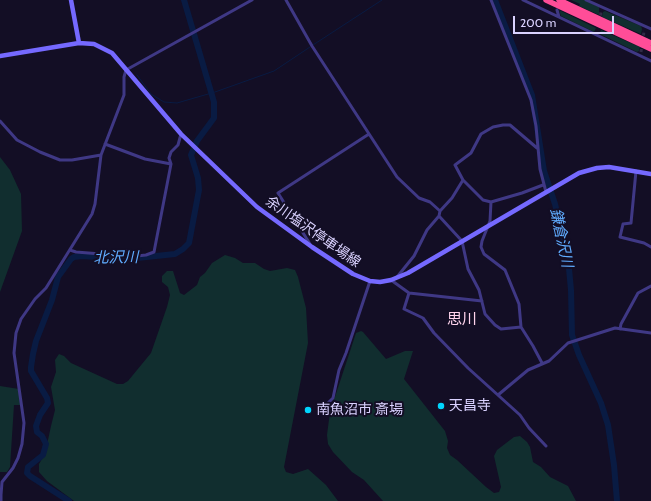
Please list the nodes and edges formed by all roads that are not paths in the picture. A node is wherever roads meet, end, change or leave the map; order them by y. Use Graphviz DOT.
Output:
graph roads {
  1 [pos="71,0"];
  2 [pos="252,0"];
  3 [pos="286,0"];
  4 [pos="491,0"];
  5 [pos="523,0"];
  6 [pos="546,0"];
  7 [pos="559,0"];
  8 [pos="586,0"];
  9 [pos="602,8"];
  10 [pos="557,10"];
  11 [pos="602,12"];
  12 [pos="559,17"];
  13 [pos="645,26"];
  14 [pos="651,29"];
  15 [pos="644,31"];
  16 [pos="599,32"];
  17 [pos="598,36"];
  18 [pos="78,43"];
  19 [pos="651,43"];
  20 [pos="651,49"];
  21 [pos="641,52"];
  22 [pos="0,56"];
  23 [pos="640,56"];
  24 [pos="651,61"];
  25 [pos="126,70"];
  26 [pos="0,121"];
  27 [pos="180,134"];
  28 [pos="369,134"];
  29 [pos="105,144"];
  30 [pos="538,148"];
  31 [pos="101,155"];
  32 [pos="171,164"];
  33 [pos="636,171"];
  34 [pos="651,174"];
  35 [pos="463,180"];
  36 [pos="544,184"];
  37 [pos="546,192"];
  38 [pos="491,202"];
  39 [pos="440,211"];
  40 [pos="439,216"];
  41 [pos="488,225"];
  42 [pos="462,241"];
  43 [pos="312,247"];
  44 [pos="651,247"];
  45 [pos="70,250"];
  46 [pos="394,279"];
  47 [pos="370,281"];
  48 [pos="651,286"];
  49 [pos="408,293"];
  50 [pos="482,301"];
  51 [pos="522,328"];
  52 [pos="620,329"];
  53 [pos="651,333"];
  54 [pos="542,363"];
  55 [pos="498,395"];
  56 [pos="326,410"];
  57 [pos="546,446"];
  58 [pos="1,501"];
  1 -- 18 [label="main road"];
  2 -- 25 [label="street"];
  3 -- 28 [label="street"];
  4 -- 30 [label="street"];
  5 -- 12 [label="street"];
  6 -- 20 [label="highway"];
  7 -- 19 [label="highway"];
  8 -- 9 [label="street"];
  9 -- 11 [label="street"];
  9 -- 13 [label="street"];
  10 -- 12 [label="street"];
  12 -- 17 [label="street"];
  13 -- 14 [label="street"];
  13 -- 15 [label="street"];
  16 -- 17 [label="street"];
  17 -- 23 [label="street"];
  18 -- 22 [label="main road, 余川塩沢停車場線"];
  18 -- 25 [label="main road, 余川塩沢停車場線"];
  21 -- 23 [label="street"];
  23 -- 24 [label="street"];
  25 -- 27 [label="main road, 余川塩沢停車場線"];
  25 -- 29 [label="street"];
  26 -- 31 [label="street"];
  27 -- 32 [label="street"];
  27 -- 43 [label="main road, 余川塩沢停車場線"];
  28 -- 39 [label="street"];
  28 -- 43 [label="street"];
  29 -- 31 [label="street"];
  29 -- 32 [label="street"];
  30 -- 35 [label="street"];
  30 -- 36 [label="street"];
  31 -- 45 [label="street"];
  32 -- 45 [label="street"];
  33 -- 34 [label="main road, 余川塩沢停車場線"];
  33 -- 37 [label="main road, 余川塩沢停車場線"];
  33 -- 44 [label="street"];
  35 -- 38 [label="street"];
  35 -- 39 [label="street"];
  36 -- 37 [label="street"];
  36 -- 38 [label="street"];
  37 -- 41 [label="main road, 余川塩沢停車場線"];
  38 -- 41 [label="street"];
  39 -- 40 [label="street"];
  40 -- 42 [label="street"];
  40 -- 46 [label="street"];
  41 -- 42 [label="main road, 余川塩沢停車場線"];
  41 -- 51 [label="street"];
  42 -- 46 [label="main road, 余川塩沢停車場線"];
  42 -- 50 [label="street"];
  43 -- 47 [label="main road, 余川塩沢停車場線"];
  45 -- 58 [label="street"];
  46 -- 47 [label="main road, 余川塩沢停車場線"];
  46 -- 49 [label="street"];
  47 -- 56 [label="street"];
  48 -- 52 [label="street"];
  49 -- 50 [label="street"];
  49 -- 55 [label="street"];
  50 -- 51 [label="street"];
  51 -- 54 [label="street"];
  52 -- 53 [label="street"];
  52 -- 54 [label="street"];
  54 -- 55 [label="street"];
  55 -- 57 [label="street"];
}
